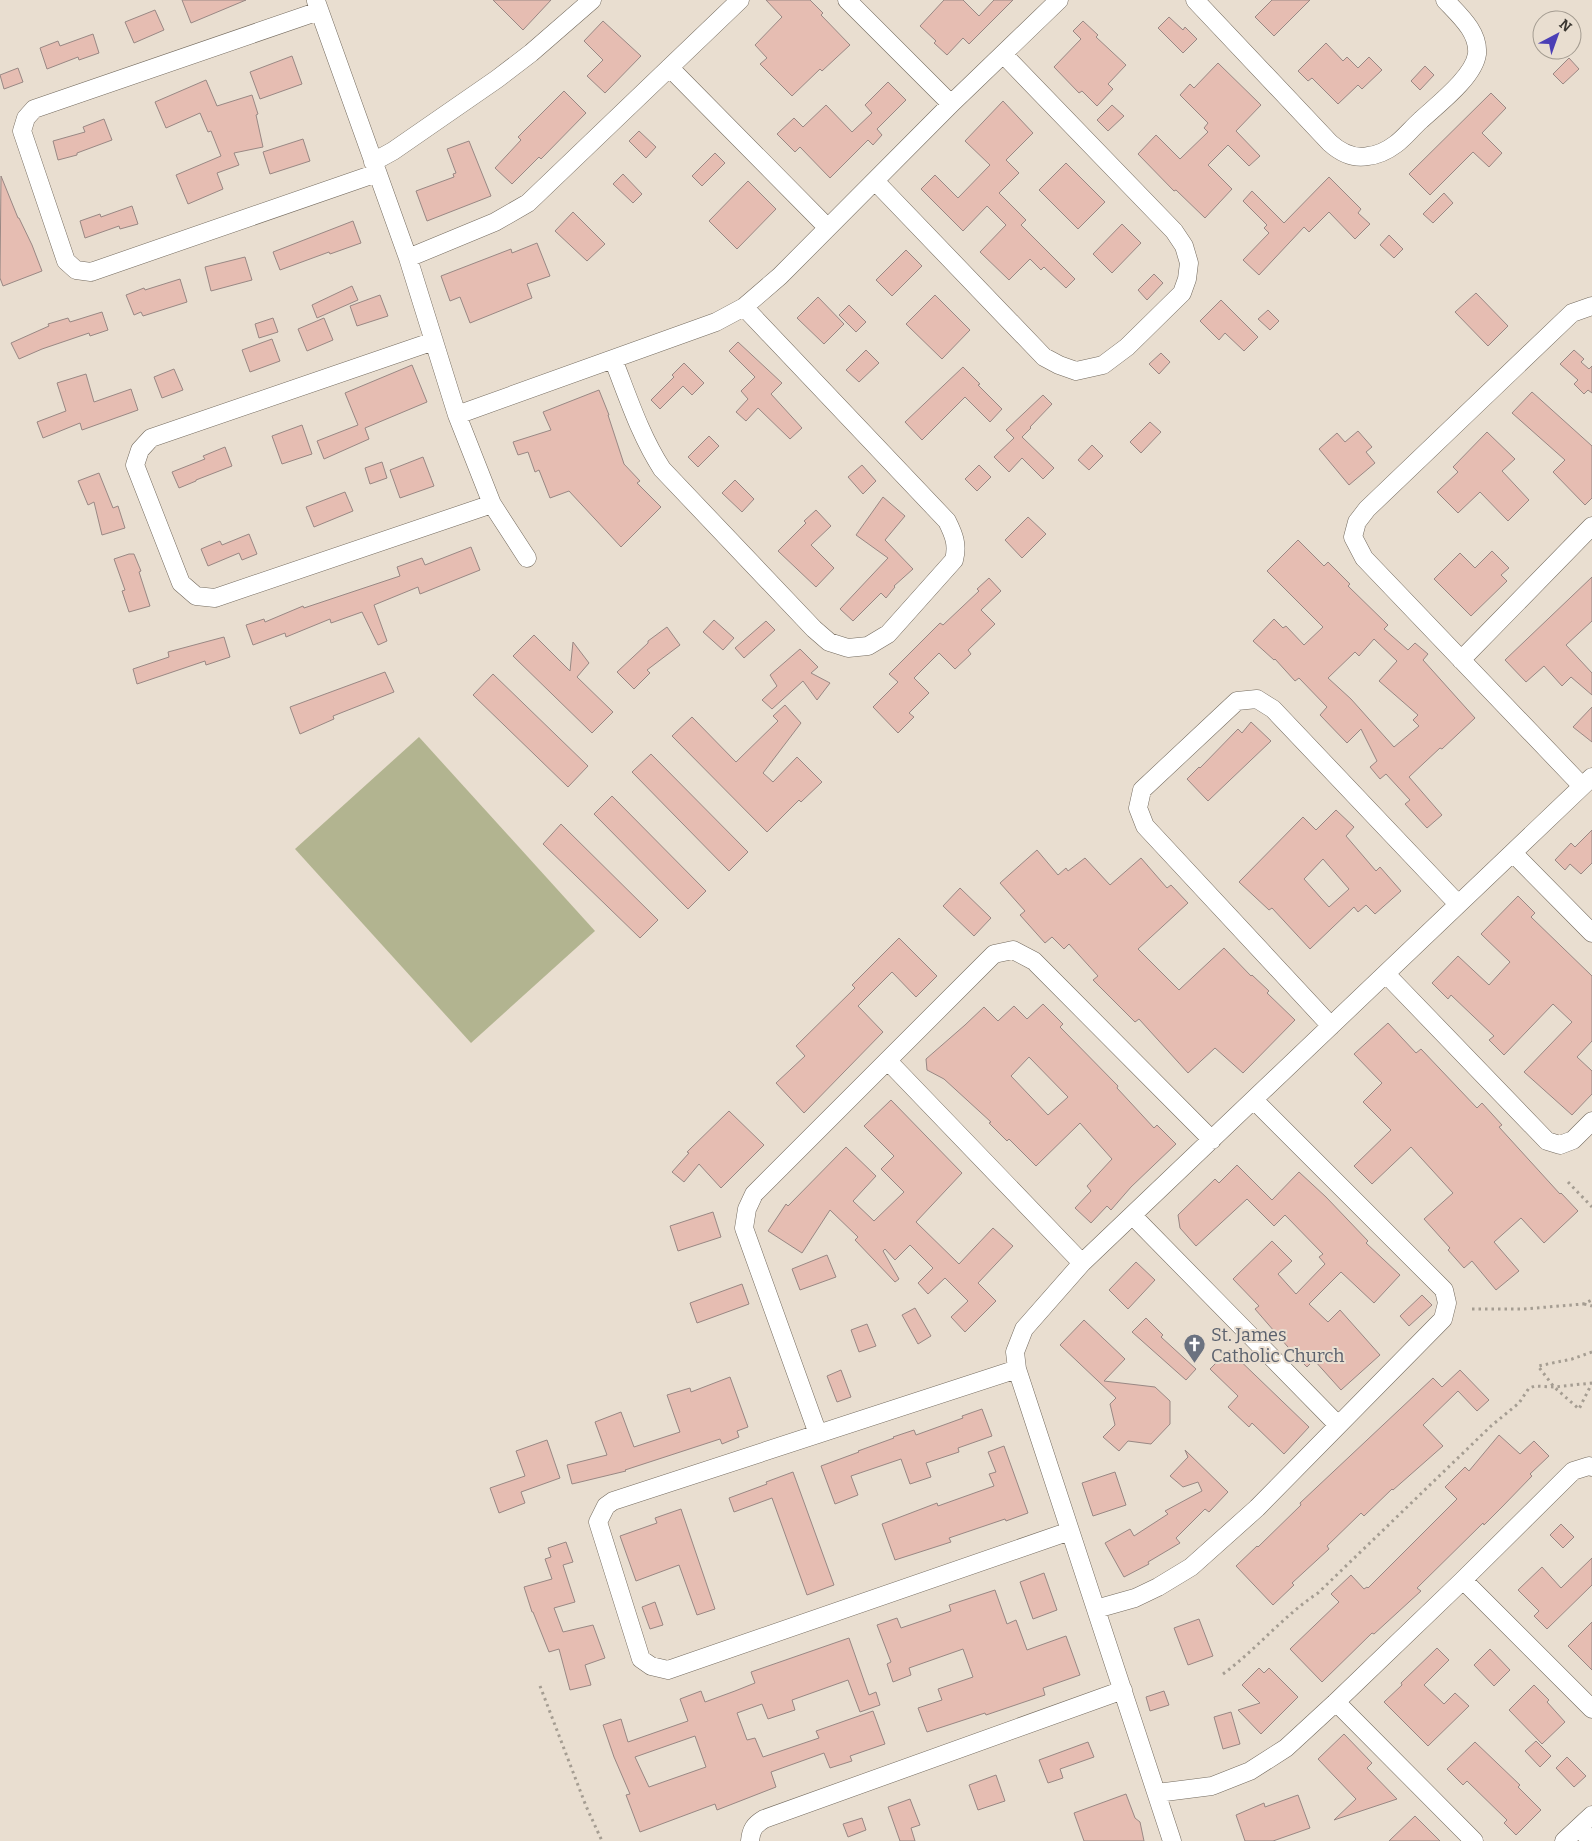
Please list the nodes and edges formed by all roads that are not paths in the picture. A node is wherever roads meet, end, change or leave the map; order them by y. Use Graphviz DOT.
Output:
graph roads {
  1 [pos="592,0"];
  2 [pos="740,0"];
  3 [pos="847,0"];
  4 [pos="1059,0"];
  5 [pos="1195,0"];
  6 [pos="1445,0"];
  7 [pos="317,5"];
  8 [pos="1003,54"];
  9 [pos="670,68"];
  10 [pos="951,104"];
  11 [pos="375,168"];
  12 [pos="875,181"];
  13 [pos="827,227"];
  14 [pos="408,258"];
  15 [pos="1592,306"];
  16 [pos="744,307"];
  17 [pos="434,341"];
  18 [pos="613,359"];
  19 [pos="457,415"];
  20 [pos="492,504"];
  21 [pos="1592,526"];
  22 [pos="527,558"];
  23 [pos="1461,660"];
  24 [pos="1587,782"];
  25 [pos="1513,853"];
  26 [pos="1458,904"];
  27 [pos="1592,932"];
  28 [pos="1386,974"];
  29 [pos="1331,1026"];
  30 [pos="888,1061"];
  31 [pos="1254,1100"];
  32 [pos="1592,1121"];
  33 [pos="1212,1140"];
  34 [pos="1133,1216"];
  35 [pos="1082,1263"];
  36 [pos="1017,1369"];
  37 [pos="1338,1425"];
  38 [pos="818,1434"];
  39 [pos="1592,1467"];
  40 [pos="1070,1531"];
  41 [pos="1463,1580"];
  42 [pos="1096,1609"];
  43 [pos="1123,1690"];
  44 [pos="1336,1702"];
  45 [pos="1592,1709"];
  46 [pos="1157,1793"];
  47 [pos="1592,1815"];
  48 [pos="1579,1828"];
  49 [pos="750,1841"];
  50 [pos="1172,1841"];
  51 [pos="1474,1841"];
  52 [pos="1564,1841"];
  53 [pos="1592,1841"];
  1 -- 11 [label="street"];
  2 -- 9 [label="street"];
  3 -- 10 [label="street"];
  4 -- 8 [label="street"];
  5 -- 6 [label="street"];
  7 -- 11 [label="street"];
  7 -- 11 [label="street"];
  8 -- 10 [label="street"];
  8 -- 12 [label="street"];
  9 -- 13 [label="street"];
  9 -- 14 [label="street"];
  10 -- 12 [label="street"];
  11 -- 14 [label="street"];
  12 -- 13 [label="street"];
  13 -- 16 [label="street"];
  14 -- 17 [label="street"];
  15 -- 23 [label="street"];
  16 -- 18 [label="street"];
  16 -- 18 [label="street"];
  17 -- 19 [label="street"];
  17 -- 20 [label="street"];
  18 -- 19 [label="street"];
  19 -- 20 [label="street"];
  20 -- 22 [label="street"];
  21 -- 23 [label="street"];
  23 -- 24 [label="street"];
  24 -- 25 [label="street"];
  25 -- 26 [label="street"];
  25 -- 27 [label="street"];
  26 -- 28 [label="street"];
  26 -- 29 [label="street"];
  28 -- 29 [label="street"];
  28 -- 32 [label="street"];
  29 -- 31 [label="street"];
  30 -- 33 [label="street"];
  30 -- 35 [label="street"];
  30 -- 38 [label="street"];
  31 -- 33 [label="street"];
  31 -- 37 [label="street"];
  33 -- 34 [label="street"];
  34 -- 35 [label="street"];
  34 -- 37 [label="street"];
  35 -- 36 [label="street"];
  36 -- 38 [label="street"];
  36 -- 40 [label="street"];
  37 -- 42 [label="street"];
  38 -- 40 [label="street"];
  39 -- 41 [label="street"];
  40 -- 42 [label="street"];
  41 -- 44 [label="street"];
  41 -- 45 [label="street"];
  42 -- 43 [label="street"];
  43 -- 46 [label="street"];
  43 -- 49 [label="street"];
  44 -- 46 [label="street"];
  44 -- 51 [label="street"];
  46 -- 50 [label="street"];
  47 -- 48 [label="street"];
  48 -- 52 [label="street"];
  48 -- 53 [label="street"];
}
